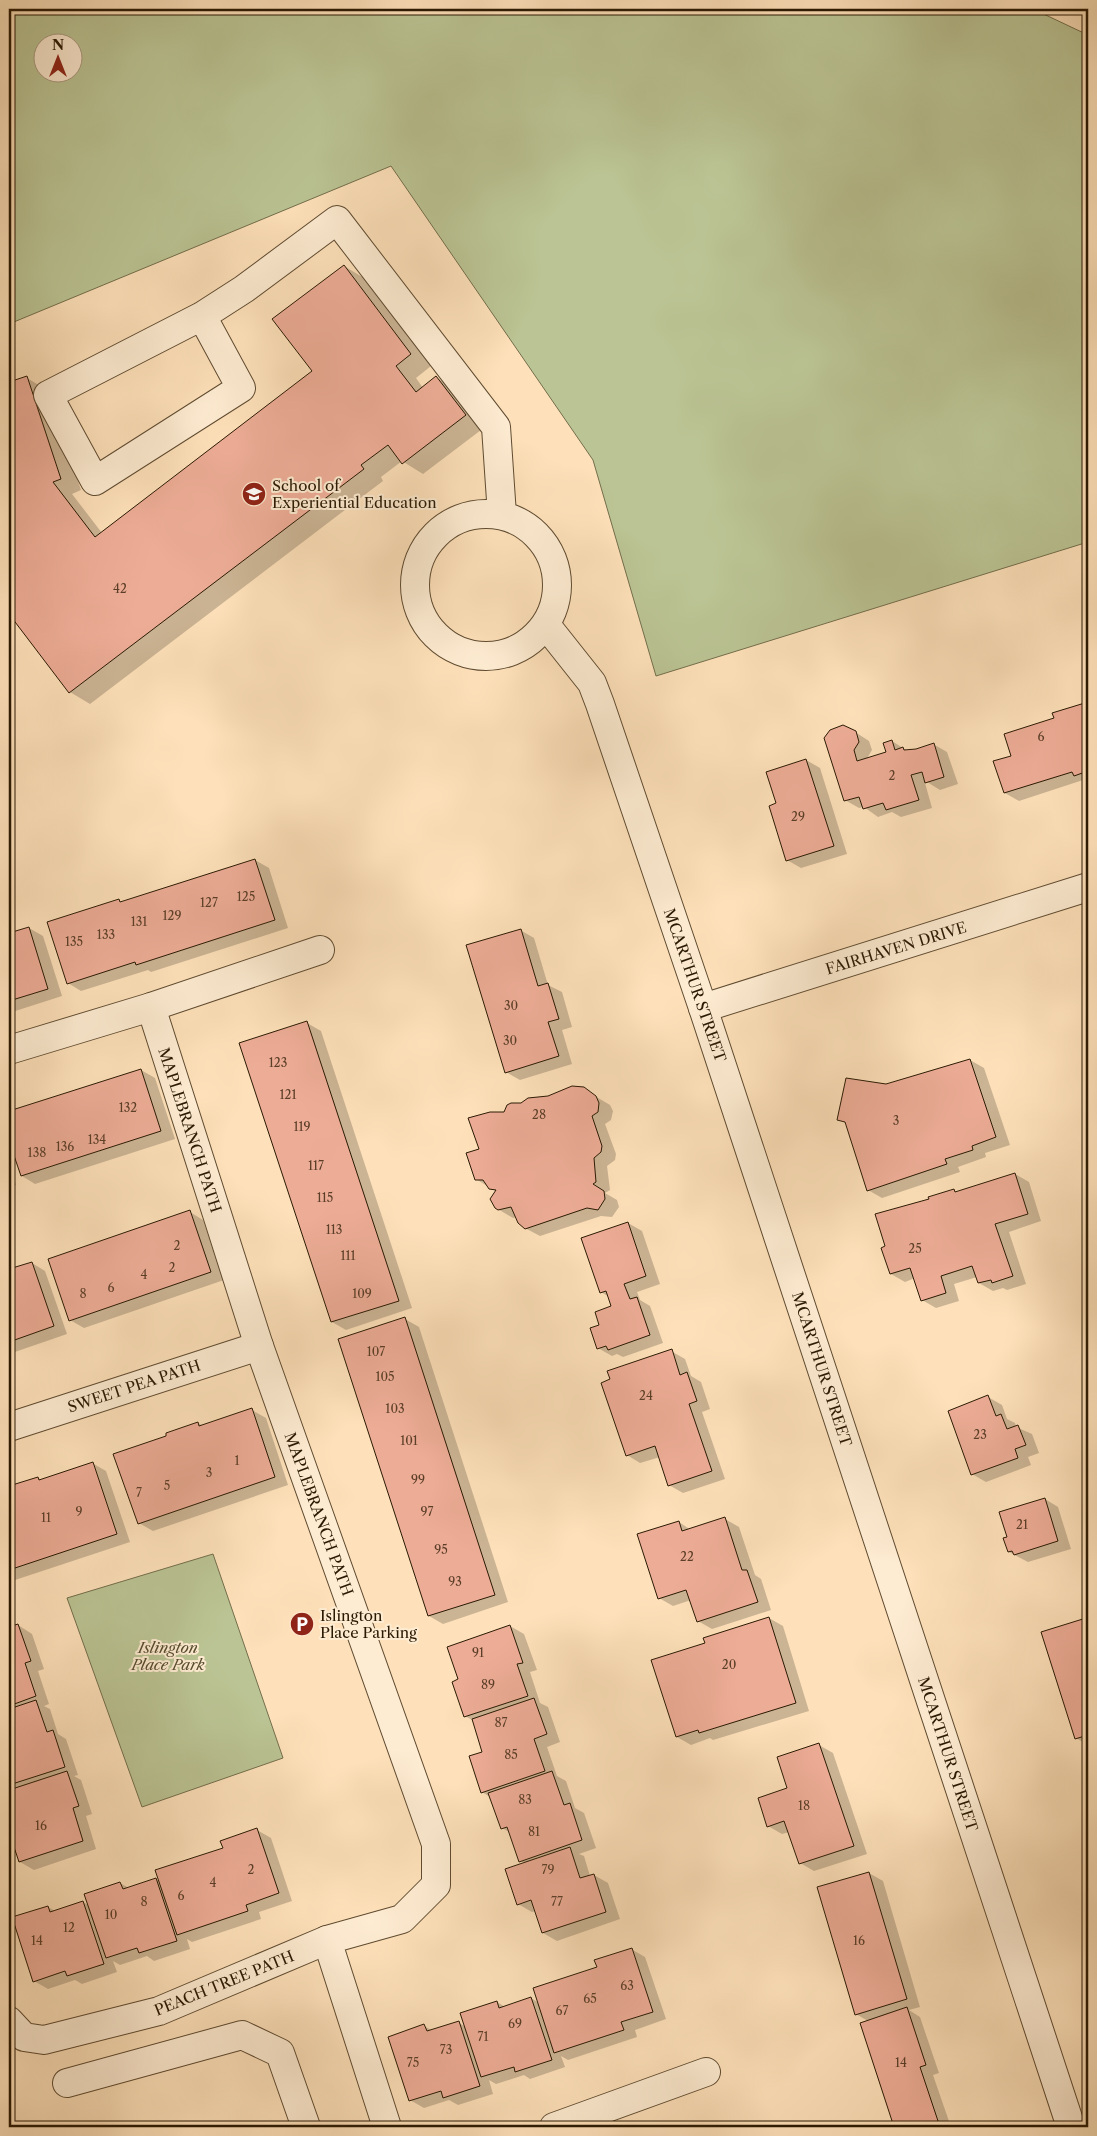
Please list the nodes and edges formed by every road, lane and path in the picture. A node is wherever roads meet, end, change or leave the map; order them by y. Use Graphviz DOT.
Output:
graph roads {
  1 [pos="202,316"];
  2 [pos="502,515"];
  3 [pos="546,625"];
  4 [pos="1088,887"];
  5 [pos="320,950"];
  6 [pos="151,1007"];
  7 [pos="703,1008"];
  8 [pos="9,1050"];
  9 [pos="259,1346"];
  10 [pos="9,1427"];
  11 [pos="327,1940"];
  12 [pos="9,2021"];
  13 [pos="706,2072"];
  14 [pos="67,2083"];
  15 [pos="306,2127"];
  16 [pos="387,2127"];
  17 [pos="554,2127"];
  18 [pos="1071,2127"];
  1 -- 1 [label="street"];
  1 -- 2 [label="street"];
  2 -- 3 [label="street"];
  2 -- 3 [label="street"];
  3 -- 7 [label="street, MCARTHUR STREET"];
  4 -- 7 [label="street, FAIRHAVEN DRIVE"];
  5 -- 6 [label="street"];
  6 -- 8 [label="street"];
  6 -- 9 [label="street, MAPLEBRANCH PATH"];
  7 -- 18 [label="street, MCARTHUR STREET"];
  9 -- 10 [label="street, SWEET PEA PATH"];
  9 -- 11 [label="street, MAPLEBRANCH PATH"];
  11 -- 12 [label="street, PEACH TREE PATH"];
  11 -- 16 [label="street"];
  13 -- 17 [label="street"];
  14 -- 15 [label="street"];
}
